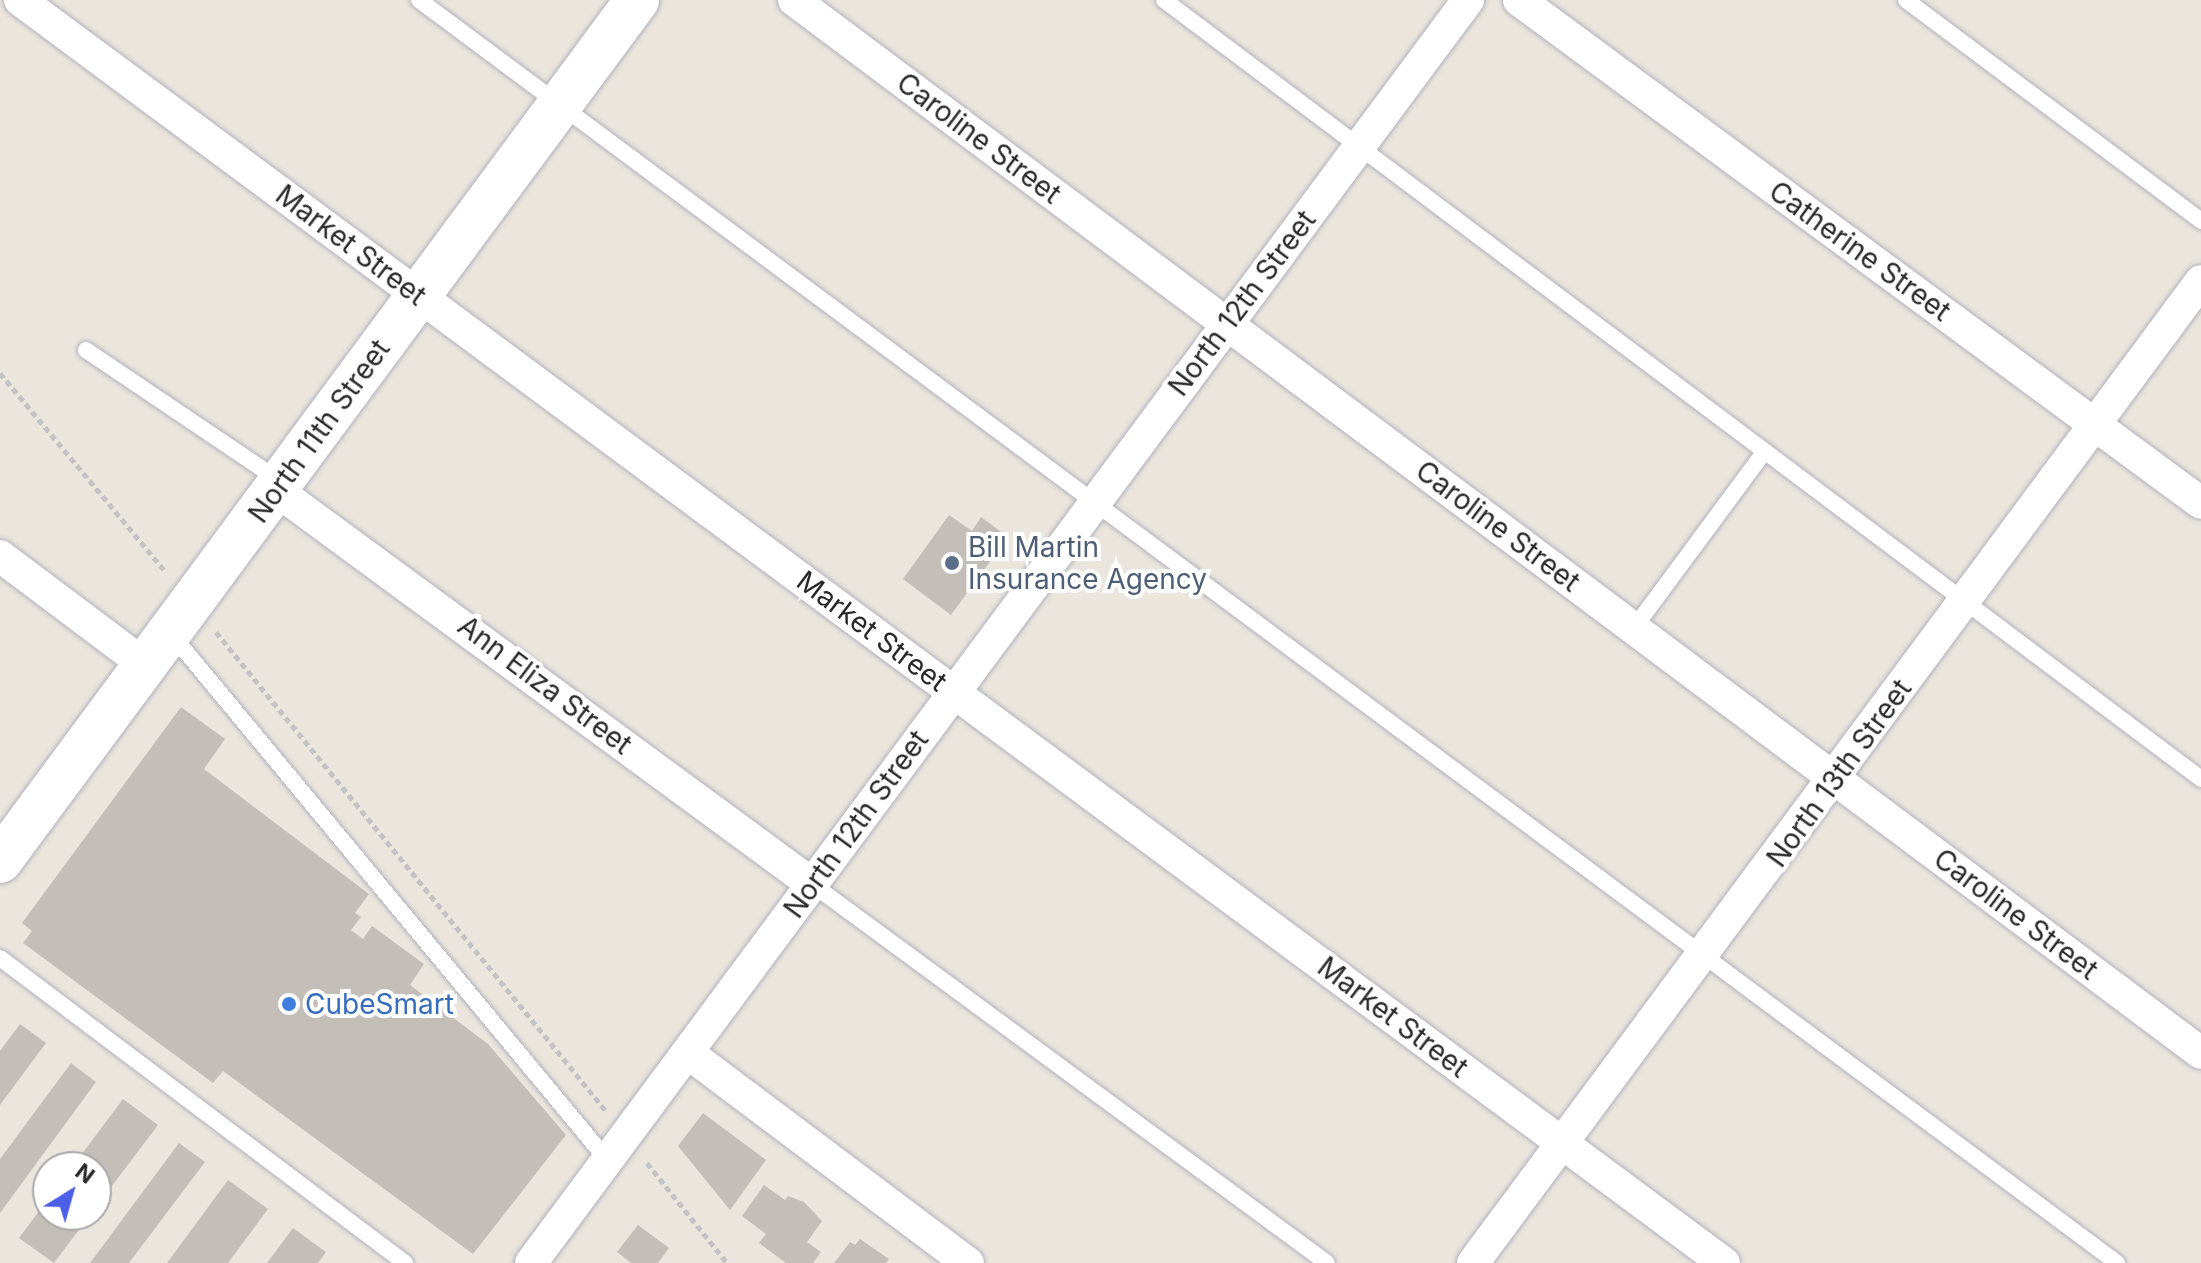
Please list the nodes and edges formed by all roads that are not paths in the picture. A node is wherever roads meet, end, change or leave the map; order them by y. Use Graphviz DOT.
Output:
graph roads {
  1 [pos="20,0"];
  2 [pos="419,0"];
  3 [pos="637,0"];
  4 [pos="794,0"];
  5 [pos="1164,0"];
  6 [pos="1468,0"];
  7 [pos="1519,0"];
  8 [pos="1906,0"];
  9 [pos="560,104"];
  10 [pos="1359,146"];
  11 [pos="2201,221"];
  12 [pos="2201,281"];
  13 [pos="419,295"];
  14 [pos="1227,322"];
  15 [pos="86,350"];
  16 [pos="2094,423"];
  17 [pos="1764,452"];
  18 [pos="279,486"];
  19 [pos="1095,500"];
  20 [pos="2201,503"];
  21 [pos="0,556"];
  22 [pos="1964,603"];
  23 [pos="1634,628"];
  24 [pos="169,634"];
  25 [pos="954,691"];
  26 [pos="2201,779"];
  27 [pos="1836,780"];
  28 [pos="0,861"];
  29 [pos="812,884"];
  30 [pos="1702,957"];
  31 [pos="0,958"];
  32 [pos="688,1053"];
  33 [pos="2201,1053"];
  34 [pos="1562,1143"];
  35 [pos="617,1148"];
  36 [pos="405,1263"];
  37 [pos="531,1263"];
  38 [pos="968,1263"];
  39 [pos="1327,1263"];
  40 [pos="1473,1263"];
  41 [pos="1724,1263"];
  42 [pos="2117,1263"];
  1 -- 13 [label="street, Market Street"];
  2 -- 9 [label="lane"];
  3 -- 9 [label="street, North 11th Street"];
  4 -- 14 [label="street, Caroline Street"];
  5 -- 10 [label="lane"];
  6 -- 10 [label="street, North 12th Street"];
  7 -- 16 [label="street, Catherine Street"];
  8 -- 11 [label="lane"];
  9 -- 13 [label="street, North 11th Street"];
  9 -- 19 [label="lane"];
  10 -- 14 [label="street, North 12th Street"];
  10 -- 17 [label="lane"];
  12 -- 16 [label="street, North 13th Street"];
  13 -- 18 [label="street, North 11th Street"];
  13 -- 25 [label="street, Market Street"];
  14 -- 19 [label="street, North 12th Street"];
  14 -- 23 [label="street, Caroline Street"];
  15 -- 18 [label="lane"];
  16 -- 20 [label="street, Catherine Street"];
  16 -- 22 [label="street, North 13th Street"];
  17 -- 22 [label="lane"];
  17 -- 23 [label="lane"];
  18 -- 24 [label="street, North 11th Street"];
  18 -- 29 [label="street, Ann Eliza Street"];
  19 -- 25 [label="street, North 12th Street"];
  19 -- 30 [label="lane"];
  21 -- 24 [label="street"];
  22 -- 26 [label="lane"];
  22 -- 27 [label="street, North 13th Street"];
  23 -- 27 [label="street, Caroline Street"];
  24 -- 28 [label="street, North 11th Street"];
  24 -- 35 [label="lane"];
  25 -- 29 [label="street, North 12th Street"];
  25 -- 34 [label="street, Market Street"];
  27 -- 30 [label="street, North 13th Street"];
  27 -- 33 [label="street, Caroline Street"];
  29 -- 32 [label="street, North 12th Street"];
  29 -- 39 [label="lane"];
  30 -- 34 [label="street, North 13th Street"];
  30 -- 42 [label="lane"];
  31 -- 36 [label="lane"];
  32 -- 35 [label="street, North 12th Street"];
  32 -- 38 [label="street"];
  34 -- 40 [label="street, North 13th Street"];
  34 -- 41 [label="street, Market Street"];
  35 -- 37 [label="street, North 12th Street"];
}
